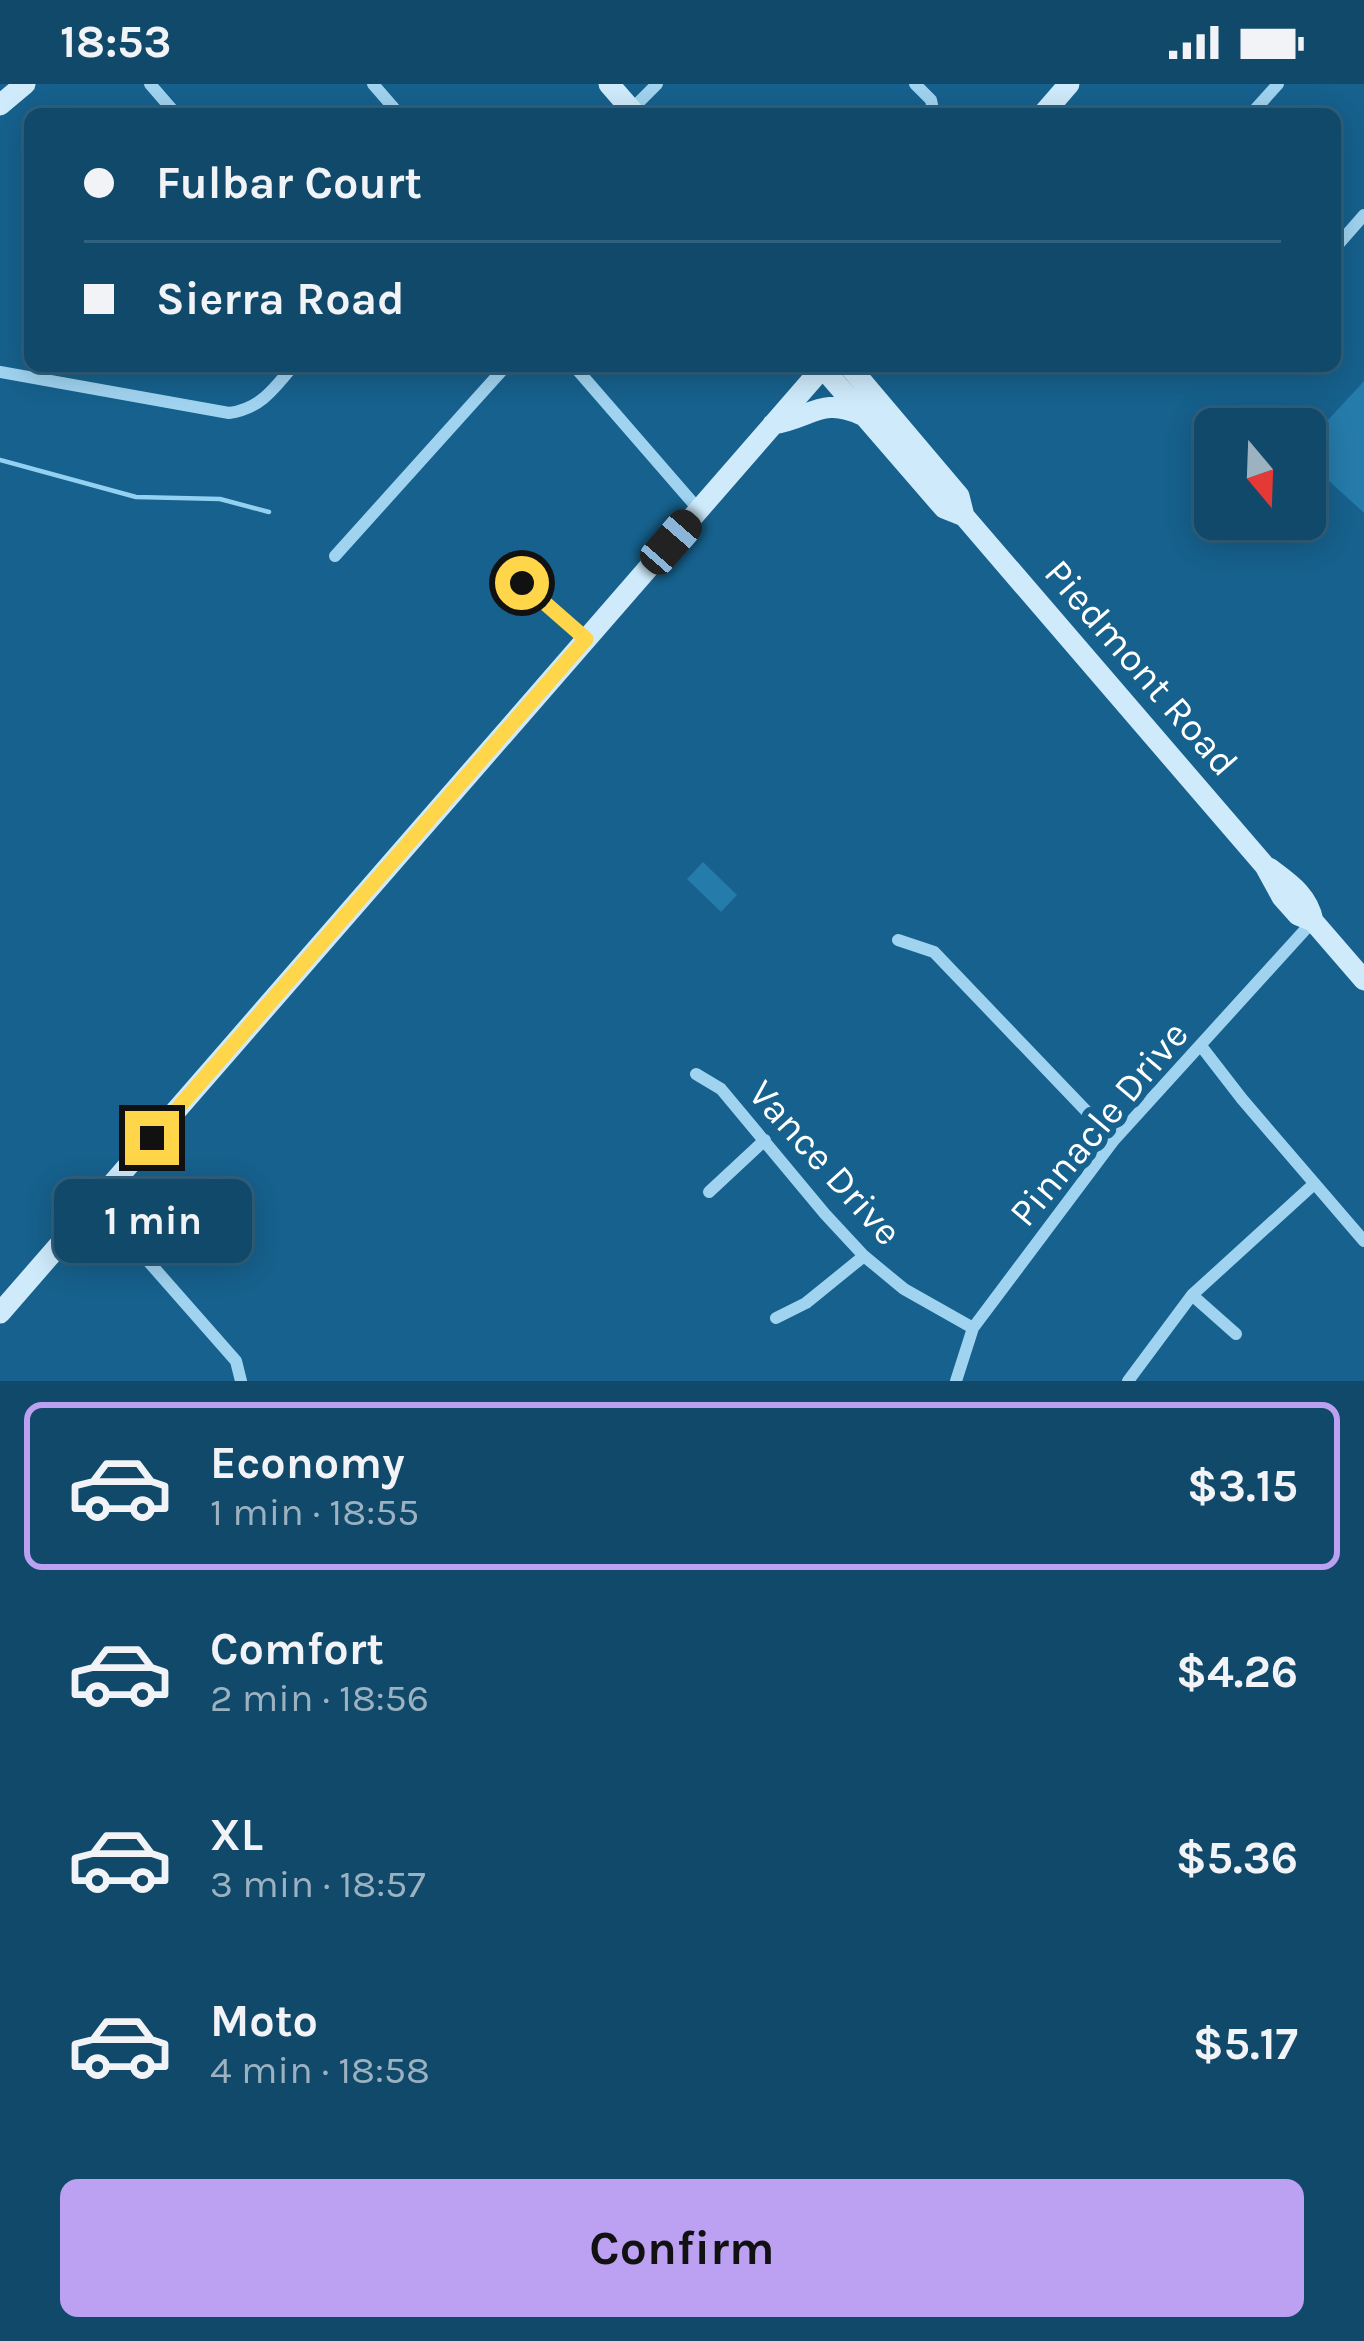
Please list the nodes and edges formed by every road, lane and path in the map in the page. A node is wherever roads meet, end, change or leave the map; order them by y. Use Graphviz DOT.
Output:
graph roads {
  1 [pos="25,84"];
  2 [pos="150,84"];
  3 [pos="373,84"];
  4 [pos="609,84"];
  5 [pos="657,84"];
  6 [pos="915,84"];
  7 [pos="1069,84"];
  8 [pos="1278,84"];
  9 [pos="0,105"];
  10 [pos="171,108"];
  11 [pos="394,108"];
  12 [pos="630,108"];
  13 [pos="636,108"];
  14 [pos="933,108"];
  15 [pos="1048,108"];
  16 [pos="1256,108"];
  17 [pos="1364,215"];
  18 [pos="1341,241"];
  19 [pos="0,372"];
  20 [pos="64,372"];
  21 [pos="288,372"];
  22 [pos="501,372"];
  23 [pos="579,372"];
  24 [pos="817,372"];
  25 [pos="827,372"];
  26 [pos="854,372"];
  27 [pos="63,384"];
  28 [pos="864,416"];
  29 [pos="772,424"];
  30 [pos="699,509"];
  31 [pos="964,516"];
  32 [pos="335,556"];
  33 [pos="522,583"];
  34 [pos="586,639"];
  35 [pos="1312,921"];
  36 [pos="898,940"];
  37 [pos="1364,980"];
  38 [pos="1201,1046"];
  39 [pos="696,1074"];
  40 [pos="765,1140"];
  41 [pos="1114,1140"];
  42 [pos="1314,1184"];
  43 [pos="709,1192"];
  44 [pos="97,1202"];
  45 [pos="1364,1241"];
  46 [pos="864,1256"];
  47 [pos="1192,1295"];
  48 [pos="0,1313"];
  49 [pos="776,1318"];
  50 [pos="973,1328"];
  51 [pos="1236,1334"];
  52 [pos="241,1381"];
  53 [pos="956,1381"];
  54 [pos="1128,1381"];
  1 -- 9 [label="street"];
  2 -- 10 [label="street"];
  3 -- 11 [label="street"];
  4 -- 12 [label="street"];
  5 -- 13 [label="street"];
  6 -- 14 [label="street"];
  7 -- 15 [label="street"];
  8 -- 16 [label="street"];
  17 -- 18 [label="street"];
  19 -- 27 [label="street"];
  20 -- 27 [label="street"];
  21 -- 27 [label="street"];
  22 -- 32 [label="street"];
  23 -- 30 [label="street"];
  24 -- 29 [label="street"];
  25 -- 28 [label="street, Piedmont Road"];
  26 -- 31 [label="street, Piedmont Road"];
  28 -- 29 [label="street"];
  28 -- 31 [label="street, Piedmont Road"];
  29 -- 30 [label="street"];
  30 -- 34 [label="street"];
  31 -- 35 [label="street, Piedmont Road"];
  33 -- 34 [label="street"];
  34 -- 44 [label="street"];
  35 -- 37 [label="street, Piedmont Road"];
  35 -- 38 [label="street, Pinnacle Drive"];
  36 -- 41 [label="street"];
  38 -- 41 [label="street, Pinnacle Drive"];
  38 -- 42 [label="street"];
  39 -- 40 [label="street, Vance Drive"];
  40 -- 43 [label="street"];
  40 -- 46 [label="street, Vance Drive"];
  41 -- 50 [label="street, Pinnacle Drive"];
  42 -- 45 [label="street"];
  42 -- 47 [label="street"];
  44 -- 48 [label="street"];
  44 -- 52 [label="street"];
  46 -- 49 [label="street"];
  46 -- 50 [label="street, Vance Drive"];
  47 -- 51 [label="street"];
  47 -- 54 [label="street"];
  50 -- 53 [label="street, Pinnacle Drive"];
}
